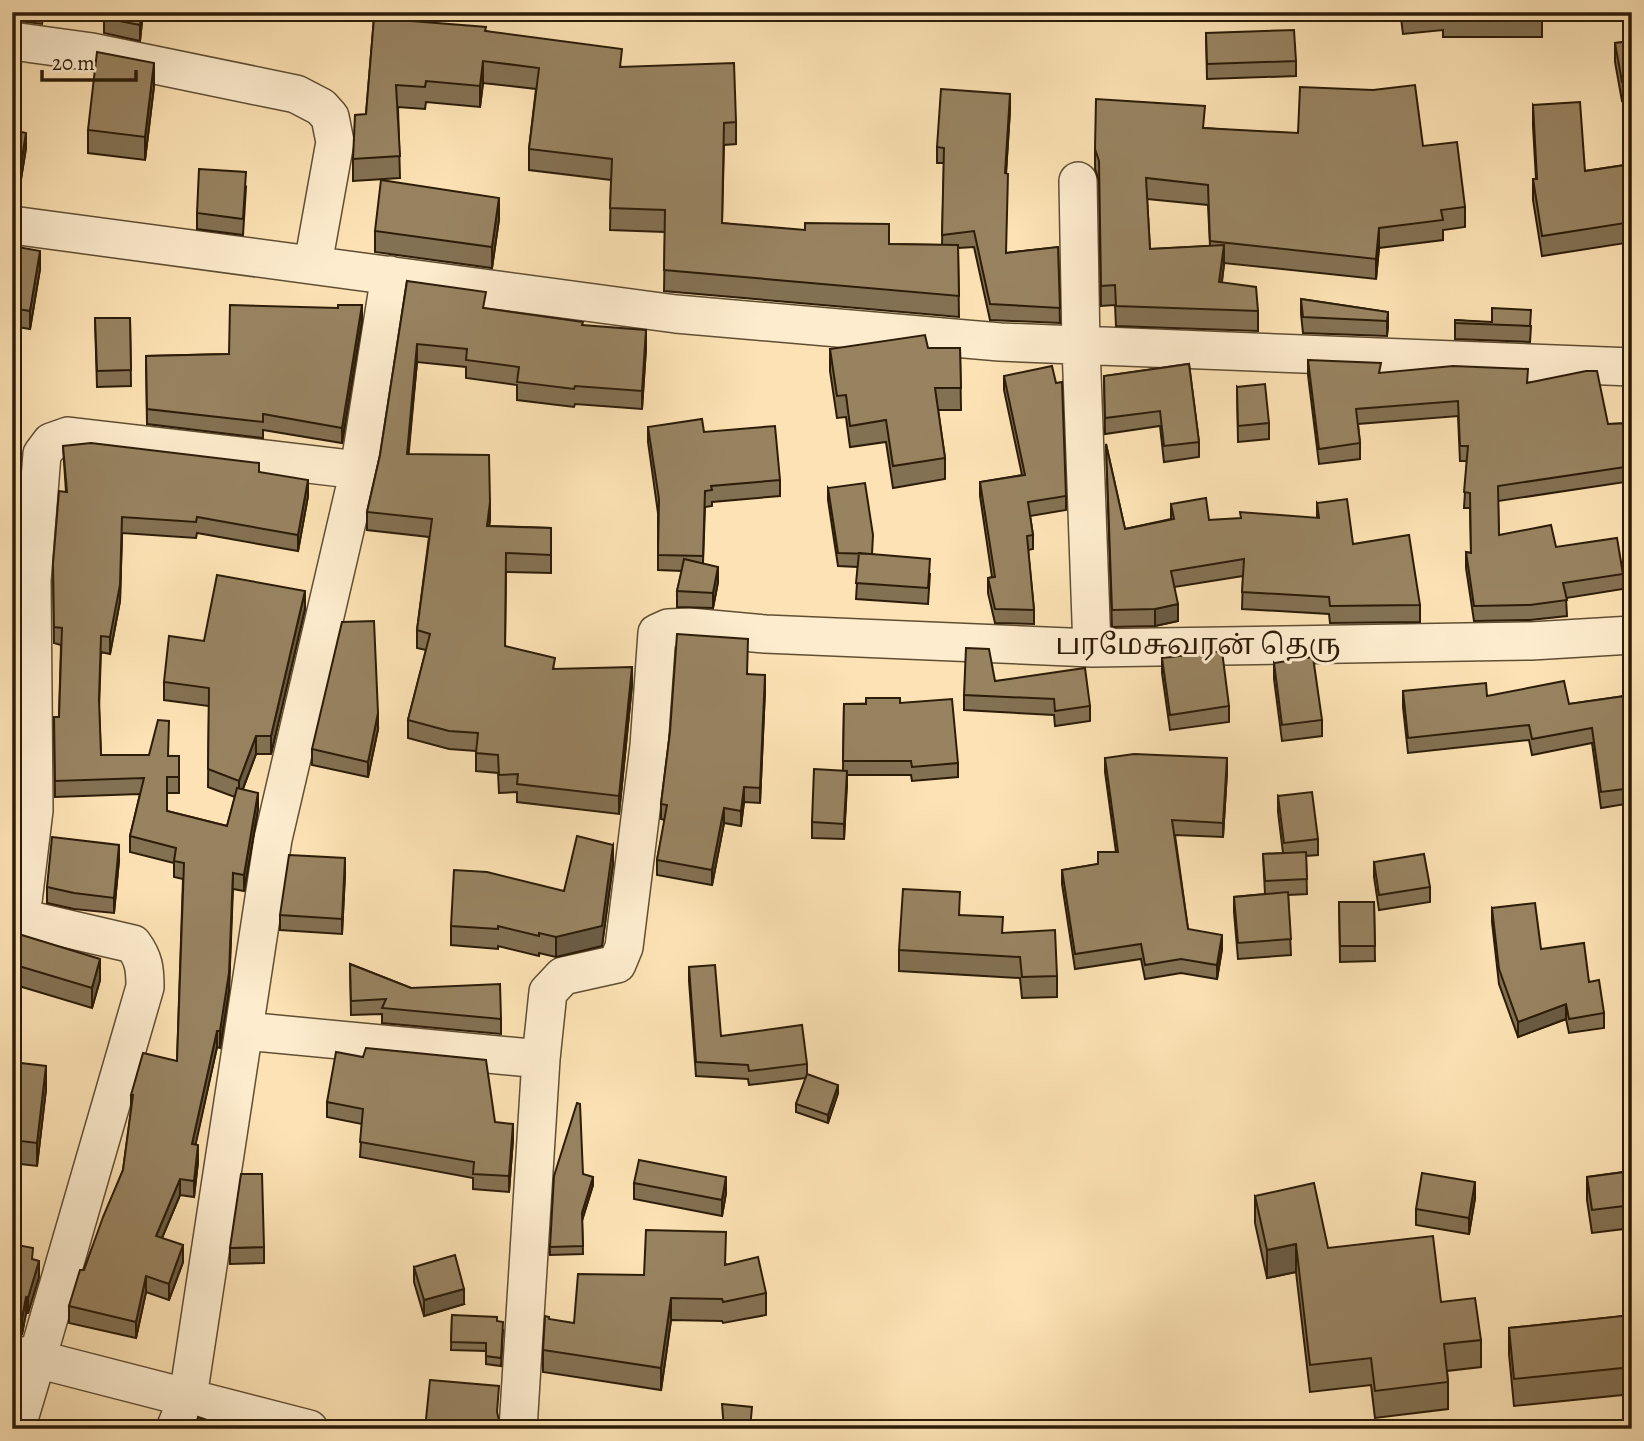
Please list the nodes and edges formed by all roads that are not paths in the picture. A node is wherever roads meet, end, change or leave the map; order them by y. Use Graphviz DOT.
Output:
graph roads {
  1 [pos="12,41"];
  2 [pos="1078,181"];
  3 [pos="12,225"];
  4 [pos="313,264"];
  5 [pos="390,275"];
  6 [pos="1081,346"];
  7 [pos="1632,367"];
  8 [pos="359,470"];
  9 [pos="1632,635"];
  10 [pos="1092,648"];
  11 [pos="17,916"];
  12 [pos="244,1031"];
  13 [pos="541,1059"];
  14 [pos="25,1356"];
  15 [pos="181,1413"];
  16 [pos="16,1429"];
  17 [pos="309,1429"];
  18 [pos="518,1429"];
  1 -- 4 [label="street"];
  2 -- 6 [label="street"];
  3 -- 4 [label="street"];
  4 -- 5 [label="street"];
  5 -- 6 [label="street"];
  5 -- 8 [label="street"];
  6 -- 7 [label="street"];
  6 -- 10 [label="street"];
  8 -- 11 [label="street"];
  8 -- 12 [label="street"];
  9 -- 10 [label="street, பரமேசுவரன் தெரு"];
  10 -- 13 [label="street, பரமேசுவரன் தெரு"];
  11 -- 14 [label="street"];
  12 -- 13 [label="street"];
  12 -- 15 [label="street"];
  13 -- 18 [label="street"];
  14 -- 15 [label="street"];
  14 -- 16 [label="street"];
  15 -- 17 [label="street"];
}
